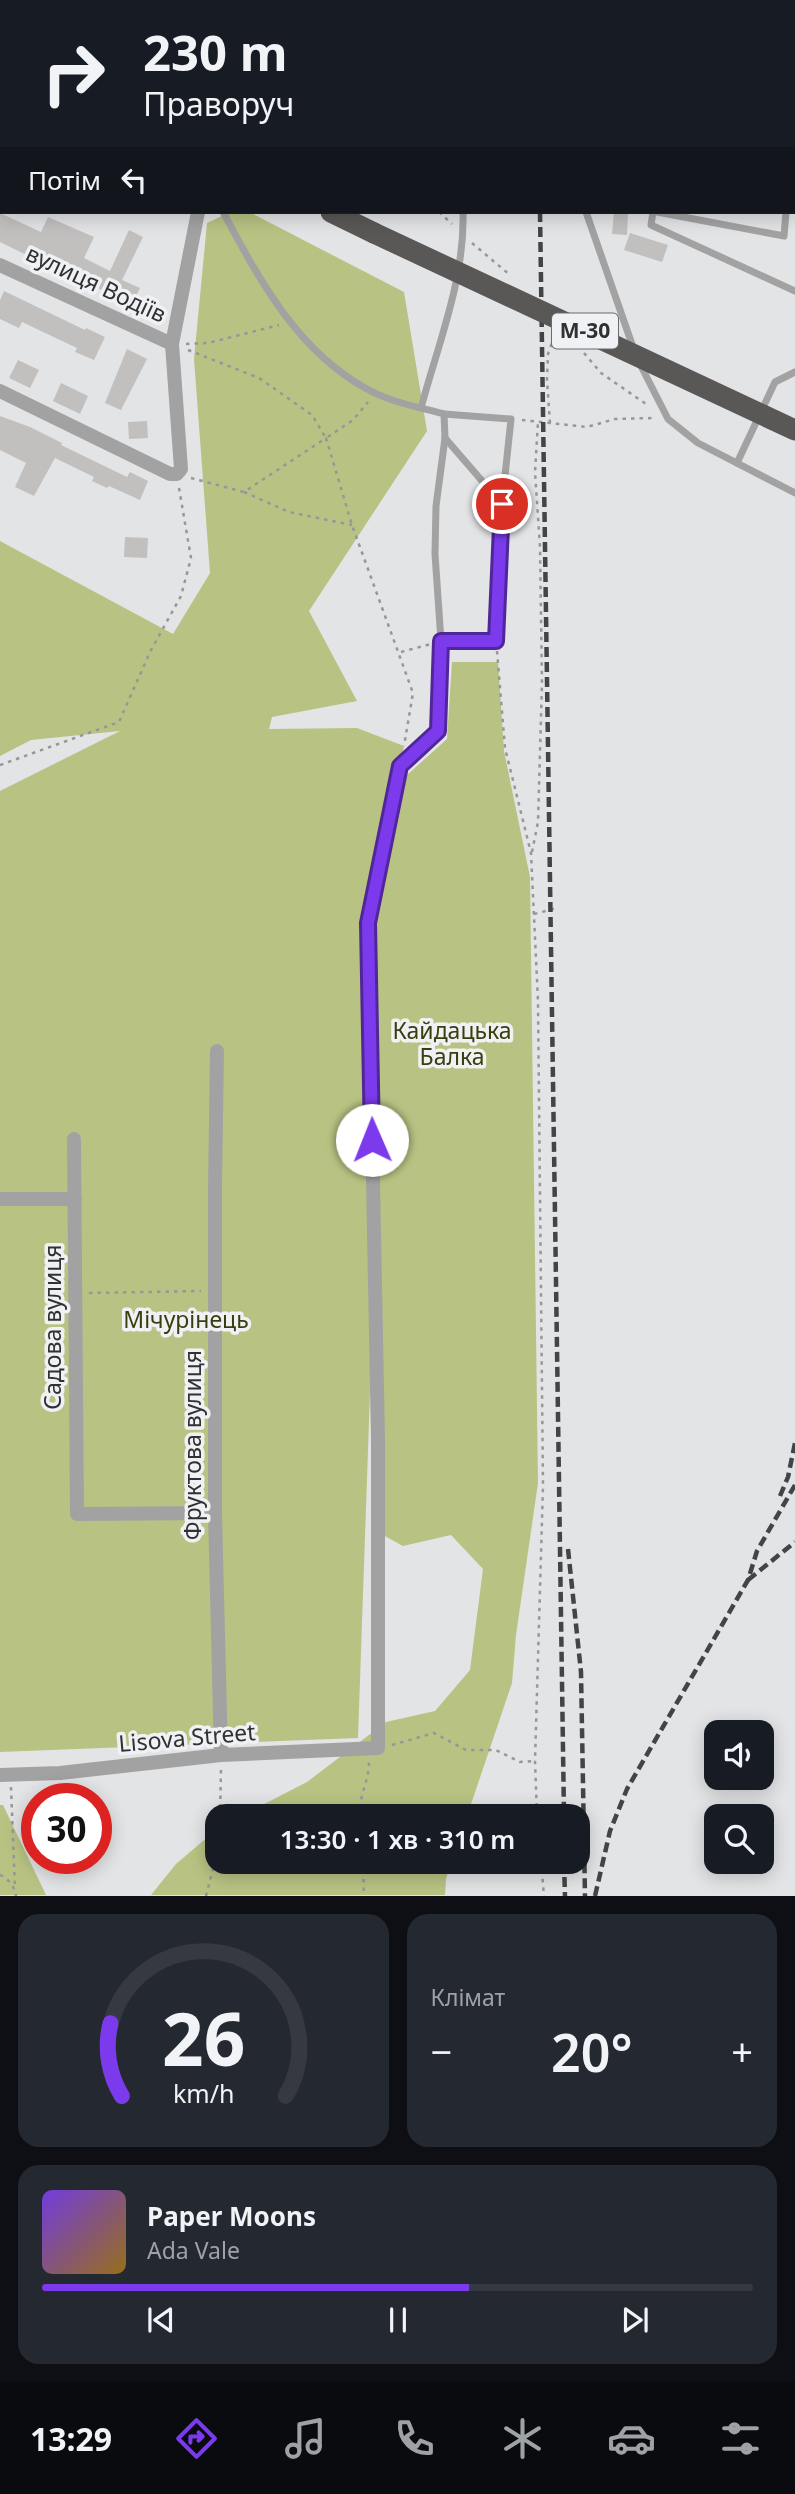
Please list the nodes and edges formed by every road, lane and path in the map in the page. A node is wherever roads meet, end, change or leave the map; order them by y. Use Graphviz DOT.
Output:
graph roads {
  1 [pos="198,214"];
  2 [pos="224,214"];
  3 [pos="335,214"];
  4 [pos="463,214"];
  5 [pos="587,214"];
  6 [pos="654,214"];
  7 [pos="666,214"];
  8 [pos="786,214"];
  9 [pos="0,265"];
  10 [pos="795,291"];
  11 [pos="289,322"];
  12 [pos="554,337"];
  13 [pos="172,344"];
  14 [pos="795,372"];
  15 [pos="0,391"];
  16 [pos="376,393"];
  17 [pos="421,408"];
  18 [pos="443,414"];
  19 [pos="511,419"];
  20 [pos="668,419"];
  21 [pos="538,422"];
  22 [pos="550,423"];
  23 [pos="795,430"];
  24 [pos="326,438"];
  25 [pos="444,438"];
  26 [pos="737,463"];
  27 [pos="177,474"];
  28 [pos="244,492"];
  29 [pos="795,493"];
  30 [pos="502,504"];
  31 [pos="352,525"];
  32 [pos="441,641"];
  33 [pos="496,641"];
  34 [pos="400,653"];
  35 [pos="0,765"];
  36 [pos="400,766"];
  37 [pos="531,853"];
  38 [pos="557,908"];
  39 [pos="534,914"];
  40 [pos="217,1051"];
  41 [pos="74,1139"];
  42 [pos="0,1199"];
  43 [pos="75,1199"];
  44 [pos="215,1290"];
  45 [pos="76,1294"];
  46 [pos="215,1513"];
  47 [pos="374,1749"];
  48 [pos="221,1755"];
  49 [pos="536,1761"];
  50 [pos="5,1775"];
  51 [pos="220,1804"];
  52 [pos="360,1804"];
  53 [pos="537,1804"];
  54 [pos="212,1874"];
  55 [pos="363,1874"];
  56 [pos="542,1874"];
  57 [pos="0,1875"];
  58 [pos="15,1889"];
  59 [pos="16,1895"];
  60 [pos="206,1895"];
  61 [pos="364,1895"];
  62 [pos="544,1895"];
  1 -- 13 [label="street"];
  2 -- 11 [label="lane"];
  3 -- 23 [label="highway, М-30, bridge"];
  4 -- 17 [label="lane"];
  5 -- 20 [label="lane"];
  6 -- 10 [label="lane"];
  7 -- 8 [label="lane"];
  9 -- 13 [label="street, вулиця Водіїв"];
  11 -- 13 [label="path"];
  11 -- 16 [label="lane"];
  12 -- 22 [label="path"];
  13 -- 24 [label="path"];
  13 -- 27 [label="street"];
  14 -- 26 [label="lane"];
  15 -- 27 [label="street"];
  16 -- 17 [label="lane"];
  16 -- 24 [label="path"];
  17 -- 18 [label="lane"];
  18 -- 19 [label="lane"];
  18 -- 25 [label="lane"];
  19 -- 21 [label="path"];
  19 -- 30 [label="lane"];
  20 -- 22 [label="path"];
  20 -- 26 [label="lane"];
  21 -- 22 [label="path"];
  21 -- 37 [label="path"];
  24 -- 28 [label="path"];
  24 -- 31 [label="path"];
  25 -- 30 [label="lane"];
  25 -- 32 [label="lane"];
  26 -- 29 [label="lane"];
  27 -- 28 [label="path"];
  27 -- 35 [label="path"];
  28 -- 31 [label="path"];
  30 -- 33 [label="lane"];
  31 -- 34 [label="path"];
  32 -- 33 [label="lane"];
  32 -- 34 [label="path"];
  32 -- 36 [label="lane"];
  33 -- 37 [label="path"];
  34 -- 36 [label="path"];
  36 -- 47 [label="street"];
  37 -- 39 [label="path"];
  38 -- 39 [label="path"];
  39 -- 49 [label="path"];
  40 -- 44 [label="street, Фруктова вулиця"];
  41 -- 43 [label="street, Садова вулиця"];
  42 -- 43 [label="street"];
  43 -- 45 [label="street, Садова вулиця"];
  44 -- 45 [label="path"];
  44 -- 46 [label="street, Фруктова вулиця"];
  45 -- 46 [label="street, Садова вулиця"];
  46 -- 48 [label="street, Фруктова вулиця"];
  47 -- 48 [label="street, Lisova Street"];
  47 -- 49 [label="path"];
  47 -- 52 [label="path"];
  48 -- 50 [label="street, Lisova Street"];
  48 -- 51 [label="path"];
  49 -- 53 [label="path"];
  50 -- 58 [label="path"];
  54 -- 60 [label="path"];
  55 -- 61 [label="path"];
  56 -- 62 [label="path"];
  57 -- 58 [label="path"];
  58 -- 59 [label="path"];
}
